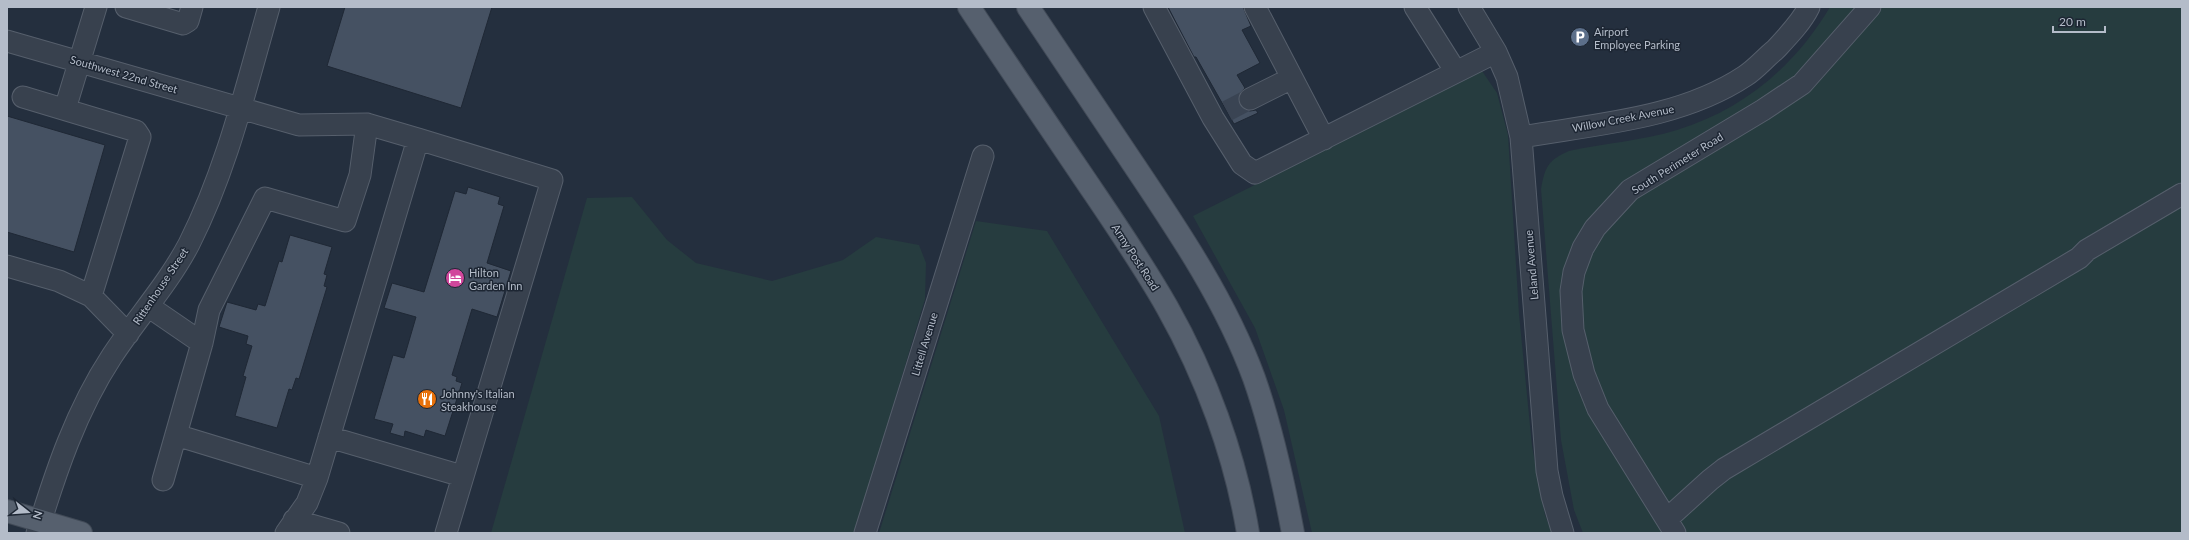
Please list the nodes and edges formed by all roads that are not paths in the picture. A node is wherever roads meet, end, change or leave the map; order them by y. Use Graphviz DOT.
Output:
graph roads {
  1 [pos="96,7"];
  2 [pos="192,7"];
  3 [pos="269,7"];
  4 [pos="969,7"];
  5 [pos="1028,7"];
  6 [pos="1154,7"];
  7 [pos="1255,7"];
  8 [pos="1415,7"];
  9 [pos="1469,7"];
  10 [pos="1809,7"];
  11 [pos="1870,7"];
  12 [pos="139,9"];
  13 [pos="7,41"];
  14 [pos="1496,52"];
  15 [pos="79,61"];
  16 [pos="1456,72"];
  17 [pos="1292,78"];
  18 [pos="23,97"];
  19 [pos="1250,99"];
  20 [pos="240,108"];
  21 [pos="65,110"];
  22 [pos="366,124"];
  23 [pos="1521,137"];
  24 [pos="1324,139"];
  25 [pos="418,140"];
  26 [pos="982,156"];
  27 [pos="2182,194"];
  28 [pos="7,266"];
  29 [pos="91,296"];
  30 [pos="148,306"];
  31 [pos="128,334"];
  32 [pos="202,343"];
  33 [pos="176,435"];
  34 [pos="329,437"];
  35 [pos="462,476"];
  36 [pos="317,478"];
  37 [pos="162,480"];
  38 [pos="7,511"];
  39 [pos="290,526"];
  40 [pos="38,527"];
  41 [pos="1672,529"];
  42 [pos="81,533"];
  43 [pos="339,533"];
  44 [pos="446,533"];
  45 [pos="865,533"];
  46 [pos="1248,533"];
  47 [pos="1294,533"];
  48 [pos="1564,533"];
  1 -- 15 [label="street"];
  2 -- 12 [label="street"];
  3 -- 20 [label="street, Rittenhouse Street"];
  4 -- 46 [label="main road, Army Post Road"];
  5 -- 47 [label="main road"];
  6 -- 24 [label="street"];
  7 -- 17 [label="street"];
  8 -- 16 [label="street"];
  9 -- 14 [label="street, Leland Avenue"];
  10 -- 23 [label="street, Willow Creek Avenue"];
  11 -- 41 [label="street, South Perimeter Road"];
  13 -- 15 [label="street, Southwest 22nd Street"];
  14 -- 16 [label="street"];
  14 -- 23 [label="street, Leland Avenue"];
  15 -- 20 [label="street, Southwest 22nd Street"];
  15 -- 21 [label="street"];
  16 -- 24 [label="street"];
  17 -- 19 [label="street"];
  17 -- 24 [label="street"];
  18 -- 21 [label="street"];
  20 -- 22 [label="street, Southwest 22nd Street"];
  20 -- 30 [label="street, Rittenhouse Street"];
  21 -- 29 [label="street"];
  22 -- 25 [label="street, Southwest 22nd Street"];
  22 -- 32 [label="street"];
  23 -- 48 [label="street, Leland Avenue"];
  25 -- 34 [label="street"];
  25 -- 35 [label="street, Southwest 22nd Street"];
  26 -- 45 [label="street, Littell Avenue"];
  27 -- 41 [label="street"];
  28 -- 29 [label="street"];
  29 -- 31 [label="street"];
  30 -- 31 [label="street, Rittenhouse Street"];
  30 -- 32 [label="street"];
  31 -- 40 [label="street, Rittenhouse Street"];
  32 -- 33 [label="street"];
  33 -- 36 [label="street"];
  33 -- 37 [label="street"];
  34 -- 35 [label="street"];
  34 -- 36 [label="street"];
  35 -- 44 [label="street"];
  36 -- 39 [label="street"];
  38 -- 40 [label="main road"];
  39 -- 43 [label="street"];
  40 -- 42 [label="main road"];
}
